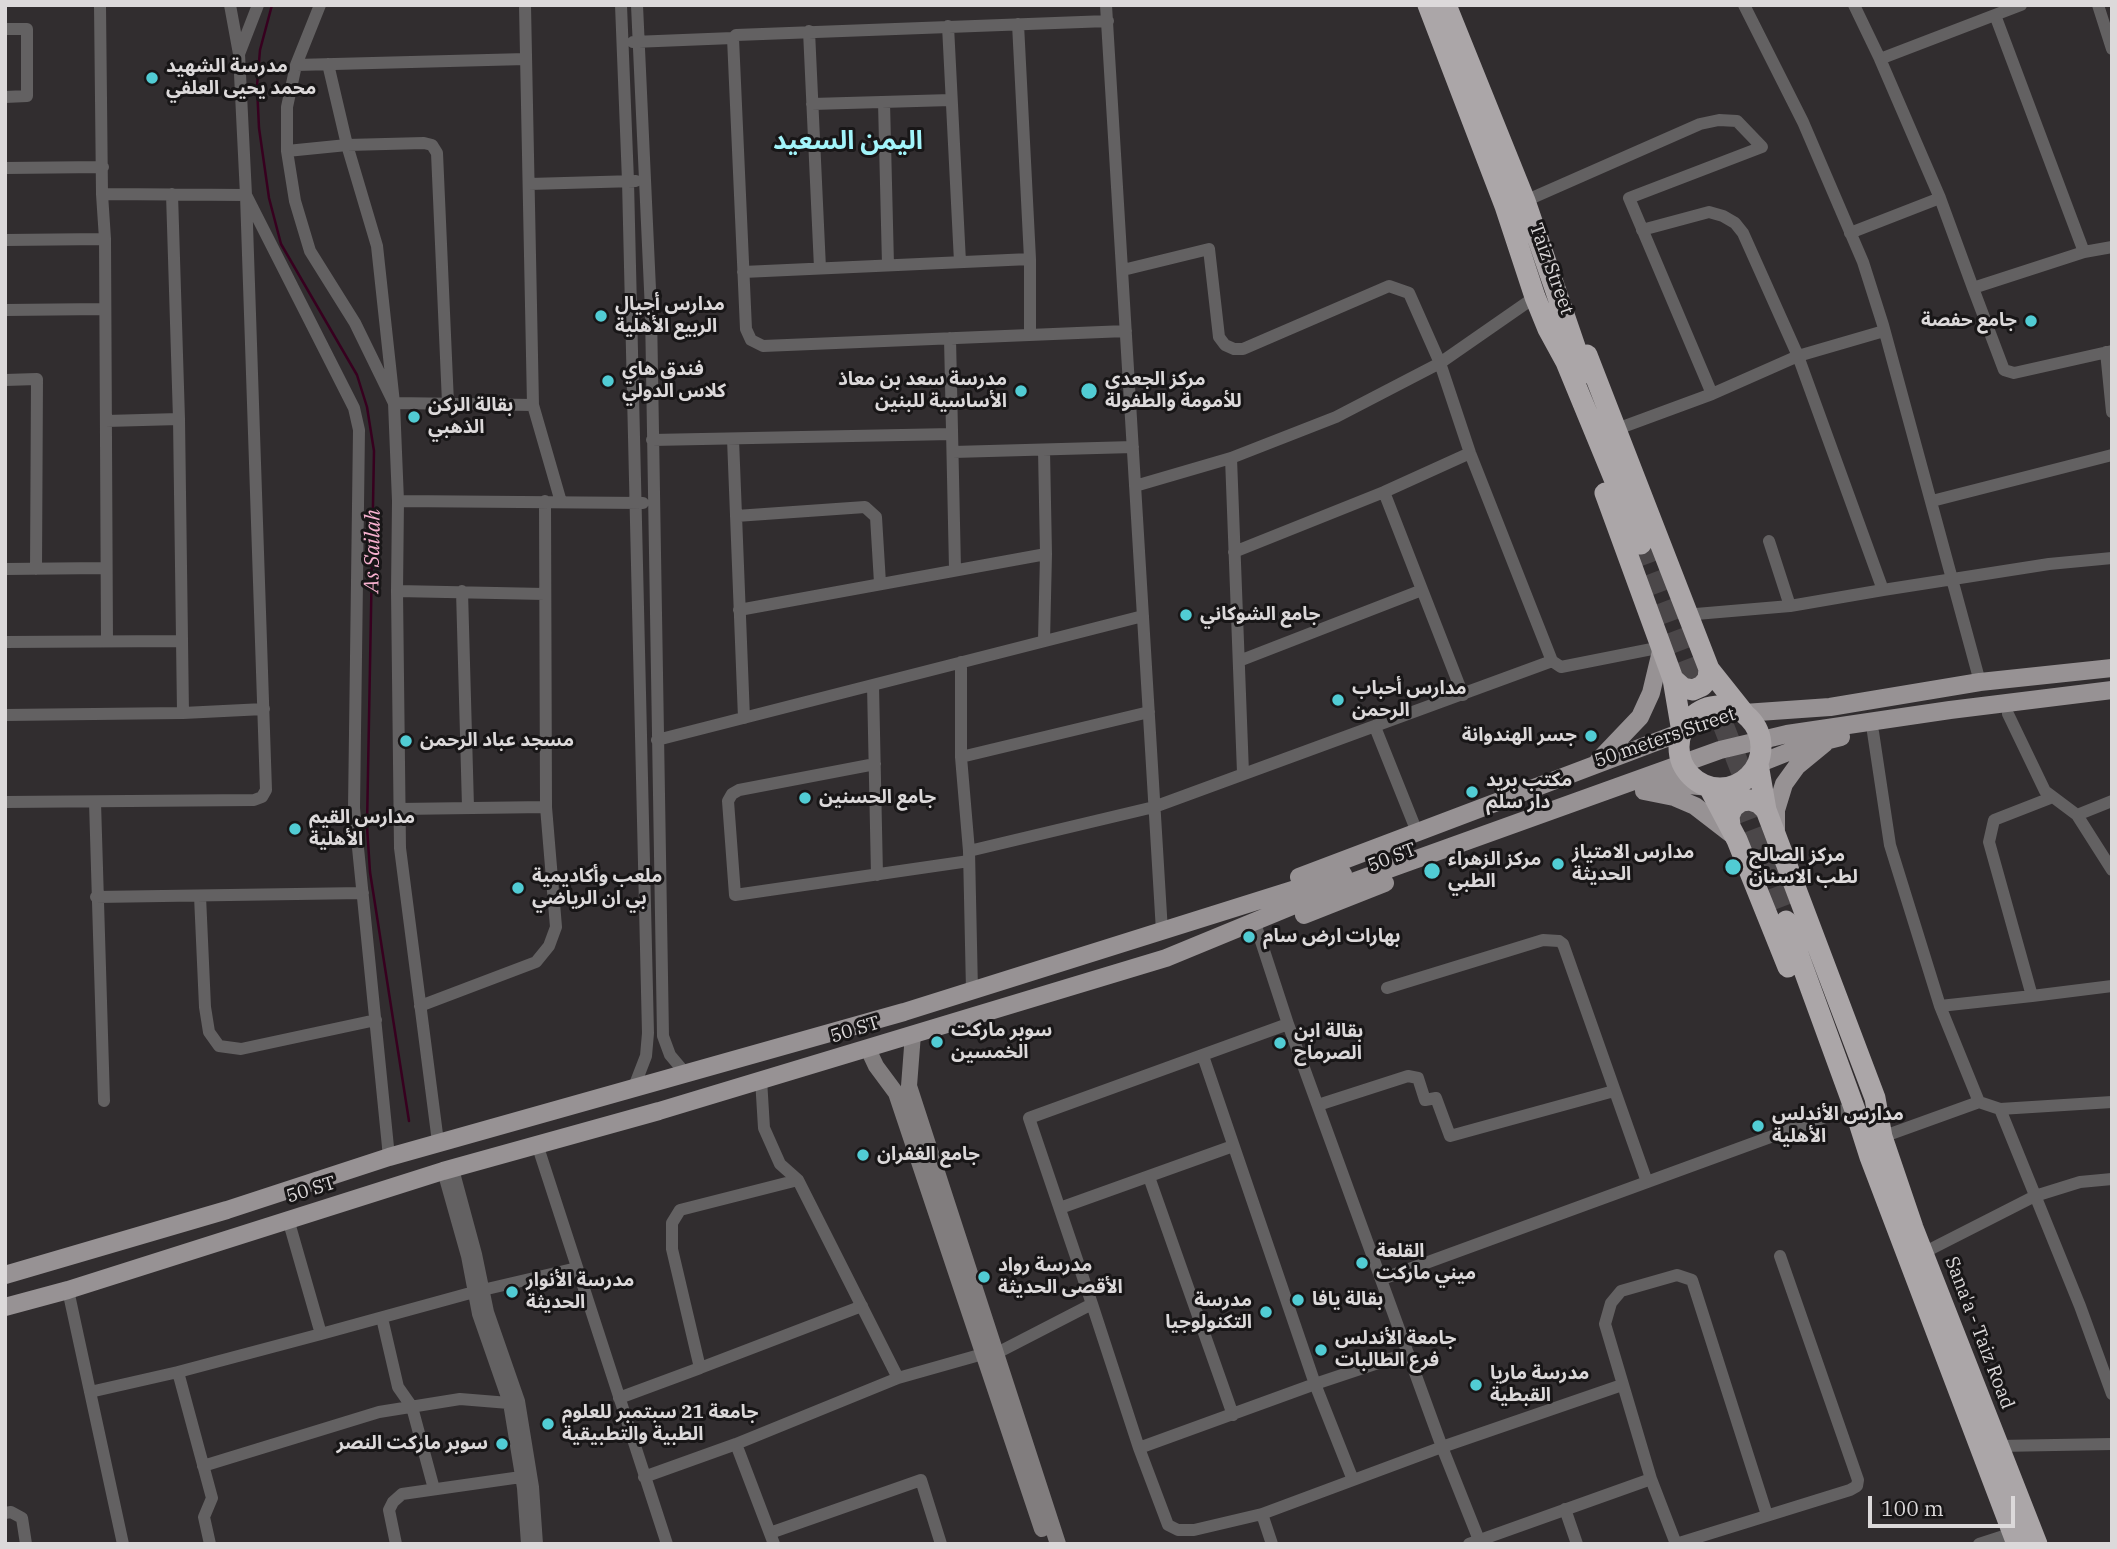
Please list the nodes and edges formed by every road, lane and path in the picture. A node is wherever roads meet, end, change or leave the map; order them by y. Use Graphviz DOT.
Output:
graph roads {
  1 [pos="100,5"];
  2 [pos="230,5"];
  3 [pos="258,5"];
  4 [pos="320,5"];
  5 [pos="524,5"];
  6 [pos="621,5"];
  7 [pos="637,5"];
  8 [pos="1107,5"];
  9 [pos="1428,5"];
  10 [pos="1446,5"];
  11 [pos="1744,5"];
  12 [pos="1854,5"];
  13 [pos="2021,5"];
  14 [pos="2098,5"];
  15 [pos="1995,15"];
  16 [pos="1108,21"];
  17 [pos="1018,24"];
  18 [pos="947,26"];
  19 [pos="5,29"];
  20 [pos="809,31"];
  21 [pos="733,38"];
  22 [pos="639,42"];
  23 [pos="622,43"];
  24 [pos="1451,43"];
  25 [pos="2112,49"];
  26 [pos="239,54"];
  27 [pos="526,59"];
  28 [pos="1880,59"];
  29 [pos="328,64"];
  30 [pos="296,65"];
  31 [pos="5,97"];
  32 [pos="951,100"];
  33 [pos="884,102"];
  34 [pos="812,104"];
  35 [pos="347,145"];
  36 [pos="287,151"];
  37 [pos="103,167"];
  38 [pos="5,168"];
  39 [pos="628,181"];
  40 [pos="647,181"];
  41 [pos="529,184"];
  42 [pos="102,194"];
  43 [pos="172,194"];
  44 [pos="246,195"];
  45 [pos="1940,198"];
  46 [pos="1525,201"];
  47 [pos="1642,230"];
  48 [pos="1850,233"];
  49 [pos="106,239"];
  50 [pos="5,240"];
  51 [pos="2112,247"];
  52 [pos="2084,252"];
  53 [pos="1030,259"];
  54 [pos="960,262"];
  55 [pos="888,265"];
  56 [pos="820,268"];
  57 [pos="1123,270"];
  58 [pos="743,272"];
  59 [pos="1973,288"];
  60 [pos="1535,297"];
  61 [pos="106,309"];
  62 [pos="5,310"];
  63 [pos="1558,327"];
  64 [pos="1126,331"];
  65 [pos="1884,331"];
  66 [pos="1030,335"];
  67 [pos="950,338"];
  68 [pos="2109,351"];
  69 [pos="1798,356"];
  70 [pos="1440,363"];
  71 [pos="5,380"];
  72 [pos="1712,394"];
  73 [pos="447,402"];
  74 [pos="394,403"];
  75 [pos="533,405"];
  76 [pos="2112,412"];
  77 [pos="179,419"];
  78 [pos="106,421"];
  79 [pos="1617,429"];
  80 [pos="952,434"];
  81 [pos="733,439"];
  82 [pos="652,440"];
  83 [pos="1133,447"];
  84 [pos="1044,450"];
  85 [pos="953,452"];
  86 [pos="1470,453"];
  87 [pos="2112,455"];
  88 [pos="1231,458"];
  89 [pos="1135,486"];
  90 [pos="1384,492"];
  91 [pos="398,501"];
  92 [pos="545,501"];
  93 [pos="1932,501"];
  94 [pos="561,502"];
  95 [pos="636,503"];
  96 [pos="654,503"];
  97 [pos="736,516"];
  98 [pos="1769,541"];
  99 [pos="1645,542"];
  100 [pos="1234,552"];
  101 [pos="1046,554"];
  102 [pos="2112,558"];
  103 [pos="106,568"];
  104 [pos="5,569"];
  105 [pos="36,569"];
  106 [pos="955,569"];
  107 [pos="1952,579"];
  108 [pos="880,583"];
  109 [pos="1422,590"];
  110 [pos="1883,590"];
  111 [pos="397,591"];
  112 [pos="462,591"];
  113 [pos="545,594"];
  114 [pos="1790,606"];
  115 [pos="739,610"];
  116 [pos="1143,616"];
  117 [pos="1689,617"];
  118 [pos="181,640"];
  119 [pos="107,641"];
  120 [pos="1044,641"];
  121 [pos="5,642"];
  122 [pos="1662,647"];
  123 [pos="1239,661"];
  124 [pos="1552,661"];
  125 [pos="961,662"];
  126 [pos="2112,668"];
  127 [pos="1709,669"];
  128 [pos="1674,679"];
  129 [pos="2112,680"];
  130 [pos="1980,682"];
  131 [pos="873,685"];
  132 [pos="2112,690"];
  133 [pos="1463,695"];
  134 [pos="2112,700"];
  135 [pos="1830,707"];
  136 [pos="264,709"];
  137 [pos="1149,712"];
  138 [pos="183,713"];
  139 [pos="1744,713"];
  140 [pos="2008,714"];
  141 [pos="5,715"];
  142 [pos="744,718"];
  143 [pos="1375,727"];
  144 [pos="1682,732"];
  145 [pos="1872,732"];
  146 [pos="1831,739"];
  147 [pos="657,740"];
  148 [pos="961,757"];
  149 [pos="1613,757"];
  150 [pos="875,764"];
  151 [pos="1595,764"];
  152 [pos="1758,765"];
  153 [pos="1243,774"];
  154 [pos="1709,787"];
  155 [pos="1627,790"];
  156 [pos="2053,797"];
  157 [pos="2112,801"];
  158 [pos="5,802"];
  159 [pos="94,802"];
  160 [pos="468,807"];
  161 [pos="546,807"];
  162 [pos="1154,807"];
  163 [pos="398,809"];
  164 [pos="1766,810"];
  165 [pos="2077,815"];
  166 [pos="1417,832"];
  167 [pos="1734,833"];
  168 [pos="1776,837"];
  169 [pos="642,844"];
  170 [pos="660,844"];
  171 [pos="969,856"];
  172 [pos="2112,870"];
  173 [pos="877,875"];
  174 [pos="1334,883"];
  175 [pos="363,893"];
  176 [pos="200,896"];
  177 [pos="96,897"];
  178 [pos="1248,904"];
  179 [pos="1255,923"];
  180 [pos="1162,931"];
  181 [pos="2112,986"];
  182 [pos="1387,988"];
  183 [pos="972,991"];
  184 [pos="2032,996"];
  185 [pos="420,1006"];
  186 [pos="1940,1006"];
  187 [pos="904,1012"];
  188 [pos="376,1020"];
  189 [pos="1288,1024"];
  190 [pos="913,1034"];
  191 [pos="868,1049"];
  192 [pos="1203,1056"];
  193 [pos="686,1074"];
  194 [pos="761,1079"];
  195 [pos="634,1087"];
  196 [pos="1615,1091"];
  197 [pos="104,1101"];
  198 [pos="1979,1102"];
  199 [pos="2112,1102"];
  200 [pos="1318,1105"];
  201 [pos="2000,1109"];
  202 [pos="1844,1110"];
  203 [pos="1882,1137"];
  204 [pos="438,1142"];
  205 [pos="537,1144"];
  206 [pos="1233,1146"];
  207 [pos="388,1157"];
  208 [pos="1870,1157"];
  209 [pos="448,1170"];
  210 [pos="1149,1177"];
  211 [pos="2112,1179"];
  212 [pos="799,1180"];
  213 [pos="1647,1182"];
  214 [pos="2035,1196"];
  215 [pos="1060,1208"];
  216 [pos="227,1210"];
  217 [pos="288,1219"];
  218 [pos="237,1235"];
  219 [pos="1923,1253"];
  220 [pos="1780,1256"];
  221 [pos="577,1268"];
  222 [pos="5,1275"];
  223 [pos="1382,1279"];
  224 [pos="68,1290"];
  225 [pos="479,1291"];
  226 [pos="1930,1291"];
  227 [pos="1093,1304"];
  228 [pos="862,1306"];
  229 [pos="5,1307"];
  230 [pos="382,1318"];
  231 [pos="321,1335"];
  232 [pos="1408,1353"];
  233 [pos="990,1354"];
  234 [pos="2104,1360"];
  235 [pos="700,1368"];
  236 [pos="178,1373"];
  237 [pos="898,1378"];
  238 [pos="1315,1384"];
  239 [pos="1622,1385"];
  240 [pos="90,1392"];
  241 [pos="2112,1394"];
  242 [pos="619,1398"];
  243 [pos="509,1403"];
  244 [pos="412,1407"];
  245 [pos="1233,1415"];
  246 [pos="1011,1416"];
  247 [pos="736,1444"];
  248 [pos="2112,1444"];
  249 [pos="1998,1446"];
  250 [pos="1442,1447"];
  251 [pos="1139,1448"];
  252 [pos="203,1466"];
  253 [pos="644,1477"];
  254 [pos="521,1478"];
  255 [pos="1651,1479"];
  256 [pos="1353,1480"];
  257 [pos="434,1489"];
  258 [pos="1565,1509"];
  259 [pos="5,1513"];
  260 [pos="1262,1514"];
  261 [pos="1767,1515"];
  262 [pos="772,1538"];
  263 [pos="2015,1538"];
  264 [pos="1474,1542"];
  265 [pos="26,1544"];
  266 [pos="123,1544"];
  267 [pos="210,1544"];
  268 [pos="396,1544"];
  269 [pos="527,1544"];
  270 [pos="537,1544"];
  271 [pos="667,1544"];
  272 [pos="942,1544"];
  273 [pos="1047,1544"];
  274 [pos="1058,1544"];
  275 [pos="1272,1544"];
  276 [pos="1577,1544"];
  277 [pos="1979,1544"];
  278 [pos="2037,1544"];
  1 -- 37 [label="street"];
  2 -- 26 [label="street"];
  3 -- 26 [label="street"];
  4 -- 30 [label="street"];
  5 -- 27 [label="street"];
  6 -- 23 [label="street"];
  7 -- 22 [label="street"];
  8 -- 16 [label="street"];
  9 -- 24 [label="highway, Taiz Street"];
  10 -- 24 [label="highway, Taiz Street"];
  11 -- 48 [label="street"];
  12 -- 28 [label="street"];
  13 -- 15 [label="street"];
  14 -- 25 [label="street"];
  15 -- 28 [label="street"];
  15 -- 52 [label="street"];
  16 -- 17 [label="street"];
  16 -- 57 [label="street"];
  17 -- 18 [label="street"];
  17 -- 53 [label="street"];
  18 -- 20 [label="street"];
  18 -- 32 [label="street"];
  19 -- 31 [label="street"];
  20 -- 21 [label="street"];
  20 -- 34 [label="street"];
  21 -- 22 [label="street"];
  21 -- 58 [label="street"];
  22 -- 23 [label="street"];
  22 -- 40 [label="street"];
  23 -- 39 [label="street"];
  24 -- 46 [label="highway, Taiz Street"];
  24 -- 60 [label="highway, Taiz Street"];
  26 -- 44 [label="street"];
  27 -- 29 [label="street"];
  27 -- 41 [label="street"];
  28 -- 45 [label="street"];
  29 -- 30 [label="street"];
  29 -- 35 [label="street"];
  30 -- 36 [label="street"];
  32 -- 33 [label="street"];
  32 -- 54 [label="street"];
  33 -- 34 [label="street"];
  33 -- 55 [label="street"];
  34 -- 56 [label="street"];
  35 -- 36 [label="street"];
  35 -- 73 [label="street"];
  35 -- 74 [label="street"];
  36 -- 74 [label="street"];
  37 -- 38 [label="street"];
  37 -- 42 [label="street"];
  39 -- 40 [label="street"];
  39 -- 41 [label="street"];
  39 -- 95 [label="street"];
  40 -- 82 [label="street"];
  41 -- 75 [label="street"];
  42 -- 43 [label="street"];
  42 -- 49 [label="street"];
  43 -- 44 [label="street"];
  43 -- 77 [label="street"];
  44 -- 136 [label="street"];
  44 -- 175 [label="street"];
  45 -- 48 [label="street"];
  45 -- 59 [label="street"];
  46 -- 47 [label="street"];
  46 -- 63 [label="highway, Taiz Street"];
  47 -- 69 [label="street"];
  47 -- 72 [label="street"];
  48 -- 65 [label="street"];
  49 -- 50 [label="street"];
  49 -- 61 [label="street"];
  51 -- 52 [label="street"];
  52 -- 59 [label="street"];
  53 -- 54 [label="street"];
  53 -- 66 [label="street"];
  54 -- 55 [label="street"];
  55 -- 56 [label="street"];
  56 -- 58 [label="street"];
  57 -- 64 [label="street"];
  57 -- 70 [label="street"];
  58 -- 67 [label="street"];
  59 -- 68 [label="street"];
  60 -- 63 [label="highway, Taiz Street"];
  60 -- 70 [label="street"];
  61 -- 62 [label="street"];
  61 -- 78 [label="street"];
  63 -- 79 [label="highway"];
  63 -- 99 [label="highway, Taiz Street"];
  63 -- 122 [label="highway"];
  64 -- 66 [label="street"];
  64 -- 83 [label="street"];
  65 -- 69 [label="street"];
  65 -- 93 [label="street"];
  66 -- 67 [label="street"];
  67 -- 80 [label="street"];
  68 -- 76 [label="street"];
  69 -- 72 [label="street"];
  69 -- 110 [label="street"];
  70 -- 86 [label="street"];
  70 -- 88 [label="street"];
  71 -- 105 [label="street"];
  72 -- 79 [label="street"];
  73 -- 74 [label="street"];
  73 -- 75 [label="street"];
  74 -- 91 [label="street"];
  75 -- 94 [label="street"];
  77 -- 78 [label="street"];
  77 -- 118 [label="street"];
  78 -- 103 [label="street"];
  79 -- 117 [label="highway"];
  80 -- 81 [label="street"];
  80 -- 85 [label="street"];
  81 -- 82 [label="street"];
  81 -- 97 [label="street"];
  82 -- 96 [label="street"];
  83 -- 84 [label="street"];
  83 -- 89 [label="street"];
  84 -- 85 [label="street"];
  84 -- 101 [label="street"];
  85 -- 106 [label="street"];
  86 -- 90 [label="street"];
  86 -- 124 [label="street"];
  87 -- 93 [label="street"];
  88 -- 89 [label="street"];
  88 -- 100 [label="street"];
  89 -- 116 [label="street"];
  90 -- 100 [label="street"];
  90 -- 109 [label="street"];
  91 -- 92 [label="street"];
  91 -- 111 [label="street"];
  92 -- 94 [label="street"];
  92 -- 113 [label="street"];
  93 -- 107 [label="street"];
  94 -- 95 [label="street"];
  95 -- 96 [label="street"];
  95 -- 169 [label="street"];
  96 -- 147 [label="street"];
  97 -- 108 [label="street"];
  97 -- 115 [label="street"];
  98 -- 114 [label="street"];
  100 -- 123 [label="street"];
  101 -- 106 [label="street"];
  101 -- 120 [label="street"];
  102 -- 107 [label="street"];
  103 -- 105 [label="street"];
  103 -- 119 [label="street"];
  104 -- 105 [label="street"];
  106 -- 108 [label="street"];
  107 -- 110 [label="street"];
  107 -- 130 [label="street"];
  108 -- 115 [label="street"];
  109 -- 123 [label="street"];
  109 -- 133 [label="street"];
  110 -- 114 [label="street"];
  111 -- 112 [label="street"];
  111 -- 163 [label="street"];
  112 -- 113 [label="street"];
  112 -- 160 [label="street"];
  113 -- 161 [label="street"];
  114 -- 117 [label="street"];
  115 -- 142 [label="street"];
  116 -- 120 [label="street"];
  116 -- 137 [label="street"];
  117 -- 127 [label="highway"];
  118 -- 119 [label="street"];
  118 -- 138 [label="street"];
  119 -- 121 [label="street"];
  120 -- 125 [label="street"];
  122 -- 124 [label="street"];
  122 -- 128 [label="highway"];
  122 -- 151 [label="main road"];
  123 -- 153 [label="street"];
  124 -- 133 [label="street"];
  125 -- 131 [label="street"];
  125 -- 148 [label="street"];
  126 -- 130 [label="main road"];
  127 -- 128 [label="highway"];
  127 -- 139 [label="highway"];
  128 -- 144 [label="highway"];
  129 -- 174 [label="main road, 50 meters Street"];
  130 -- 135 [label="main road"];
  131 -- 142 [label="street"];
  131 -- 150 [label="street"];
  132 -- 174 [label="main road, 50 meters Street"];
  133 -- 143 [label="street"];
  134 -- 140 [label="main road"];
  135 -- 139 [label="main road"];
  135 -- 146 [label="main road"];
  136 -- 138 [label="street"];
  136 -- 159 [label="street"];
  137 -- 148 [label="street"];
  137 -- 162 [label="street"];
  138 -- 141 [label="street"];
  139 -- 144 [label="highway"];
  139 -- 152 [label="highway"];
  140 -- 145 [label="main road"];
  140 -- 156 [label="street"];
  142 -- 147 [label="street"];
  143 -- 153 [label="street"];
  143 -- 166 [label="street"];
  144 -- 149 [label="main road, 50 ST"];
  144 -- 154 [label="highway"];
  145 -- 146 [label="main road"];
  145 -- 186 [label="street"];
  146 -- 152 [label="main road"];
  146 -- 168 [label="main road"];
  147 -- 170 [label="street"];
  148 -- 171 [label="street"];
  149 -- 151 [label="main road, 50 ST"];
  149 -- 155 [label="main road"];
  150 -- 173 [label="street"];
  150 -- 173 [label="street"];
  151 -- 166 [label="main road, 50 ST"];
  152 -- 154 [label="highway"];
  152 -- 164 [label="highway, Sana'a - Taiz Road"];
  153 -- 162 [label="street"];
  154 -- 155 [label="main road, 50 ST"];
  154 -- 167 [label="highway, Sana'a - Taiz Road"];
  155 -- 167 [label="main road"];
  155 -- 179 [label="main road, 50 ST"];
  156 -- 165 [label="street"];
  156 -- 184 [label="street"];
  157 -- 165 [label="street"];
  158 -- 159 [label="street"];
  159 -- 177 [label="street"];
  160 -- 161 [label="street"];
  160 -- 163 [label="street"];
  161 -- 185 [label="street"];
  162 -- 171 [label="street"];
  162 -- 180 [label="street"];
  163 -- 185 [label="street"];
  164 -- 167 [label="highway"];
  164 -- 168 [label="highway, Sana'a - Taiz Road"];
  165 -- 172 [label="street"];
  166 -- 178 [label="main road, 50 ST"];
  167 -- 202 [label="highway, Sana'a - Taiz Road"];
  168 -- 203 [label="highway, Sana'a - Taiz Road"];
  169 -- 170 [label="street"];
  169 -- 195 [label="street"];
  170 -- 193 [label="street"];
  171 -- 173 [label="street"];
  171 -- 183 [label="street"];
  174 -- 178 [label="main road, 50 meters Street"];
  174 -- 179 [label="main road, 50 meters Street"];
  175 -- 176 [label="street"];
  175 -- 188 [label="street"];
  176 -- 177 [label="street"];
  176 -- 188 [label="street"];
  177 -- 197 [label="street"];
  178 -- 180 [label="main road, 50 ST"];
  179 -- 189 [label="street"];
  179 -- 190 [label="main road, 50 ST"];
  180 -- 183 [label="main road, 50 ST"];
  181 -- 184 [label="street"];
  182 -- 196 [label="street"];
  183 -- 187 [label="main road, 50 ST"];
  184 -- 186 [label="street"];
  185 -- 204 [label="street"];
  186 -- 198 [label="street"];
  187 -- 190 [label="main road"];
  187 -- 193 [label="main road, 50 ST"];
  188 -- 207 [label="street"];
  189 -- 192 [label="street"];
  189 -- 200 [label="street"];
  190 -- 191 [label="main road, 50 ST"];
  190 -- 233 [label="street"];
  191 -- 194 [label="main road, 50 ST"];
  191 -- 233 [label="street"];
  192 -- 206 [label="street"];
  192 -- 215 [label="street"];
  193 -- 195 [label="main road, 50 ST"];
  194 -- 205 [label="main road, 50 ST"];
  194 -- 212 [label="street"];
  195 -- 204 [label="main road, 50 ST"];
  196 -- 200 [label="street"];
  196 -- 213 [label="street"];
  198 -- 201 [label="street"];
  198 -- 203 [label="street"];
  199 -- 201 [label="street"];
  200 -- 223 [label="street"];
  201 -- 214 [label="street"];
  202 -- 208 [label="highway, Sana'a - Taiz Road"];
  202 -- 213 [label="street"];
  203 -- 208 [label="highway, Sana'a - Taiz Road"];
  203 -- 219 [label="highway, Sana'a - Taiz Road"];
  204 -- 207 [label="main road, 50 ST"];
  205 -- 209 [label="main road, 50 ST"];
  205 -- 221 [label="street"];
  206 -- 210 [label="street"];
  206 -- 238 [label="street"];
  207 -- 216 [label="main road, 50 ST"];
  208 -- 226 [label="highway, Sana'a - Taiz Road"];
  209 -- 217 [label="main road, 50 ST"];
  209 -- 225 [label="street"];
  210 -- 215 [label="street"];
  210 -- 245 [label="street"];
  211 -- 214 [label="street"];
  212 -- 228 [label="street"];
  212 -- 235 [label="street"];
  213 -- 223 [label="street"];
  214 -- 219 [label="street"];
  214 -- 234 [label="street"];
  215 -- 227 [label="street"];
  216 -- 218 [label="main road"];
  216 -- 222 [label="main road, 50 ST"];
  217 -- 218 [label="main road, 50 ST"];
  217 -- 231 [label="street"];
  218 -- 224 [label="main road, 50 ST"];
  219 -- 226 [label="highway, Sana'a - Taiz Road"];
  220 -- 261 [label="street"];
  221 -- 225 [label="street"];
  221 -- 242 [label="street"];
  223 -- 232 [label="street"];
  224 -- 229 [label="main road, 50 ST"];
  224 -- 240 [label="street"];
  225 -- 230 [label="street"];
  225 -- 243 [label="street"];
  225 -- 270 [label="street"];
  226 -- 249 [label="highway, Sana'a - Taiz Road"];
  226 -- 263 [label="highway, Sana'a - Taiz Road"];
  227 -- 233 [label="street"];
  227 -- 251 [label="street"];
  228 -- 235 [label="street"];
  228 -- 237 [label="street"];
  230 -- 231 [label="street"];
  230 -- 244 [label="street"];
  231 -- 236 [label="street"];
  232 -- 238 [label="street"];
  232 -- 250 [label="street"];
  233 -- 237 [label="street"];
  233 -- 246 [label="street"];
  234 -- 241 [label="street"];
  235 -- 242 [label="street"];
  236 -- 240 [label="street"];
  236 -- 252 [label="street"];
  237 -- 247 [label="street"];
  238 -- 245 [label="street"];
  238 -- 256 [label="street"];
  239 -- 250 [label="street"];
  239 -- 255 [label="street"];
  239 -- 261 [label="street"];
  240 -- 266 [label="street"];
  242 -- 253 [label="street"];
  243 -- 244 [label="street"];
  243 -- 254 [label="street"];
  244 -- 252 [label="street"];
  244 -- 257 [label="street"];
  245 -- 251 [label="street"];
  246 -- 273 [label="street"];
  246 -- 274 [label="street"];
  247 -- 253 [label="street"];
  247 -- 262 [label="street"];
  248 -- 249 [label="street"];
  249 -- 278 [label="highway, Sana'a - Taiz Road"];
  250 -- 256 [label="street"];
  250 -- 264 [label="street"];
  251 -- 260 [label="street"];
  252 -- 267 [label="street"];
  253 -- 271 [label="street"];
  254 -- 257 [label="street"];
  254 -- 269 [label="street"];
  255 -- 258 [label="street"];
  255 -- 261 [label="street"];
  256 -- 260 [label="street"];
  257 -- 268 [label="street"];
  258 -- 264 [label="street"];
  258 -- 276 [label="street"];
  259 -- 265 [label="street"];
  260 -- 275 [label="street"];
  262 -- 272 [label="street"];
  263 -- 277 [label="street"];
}
